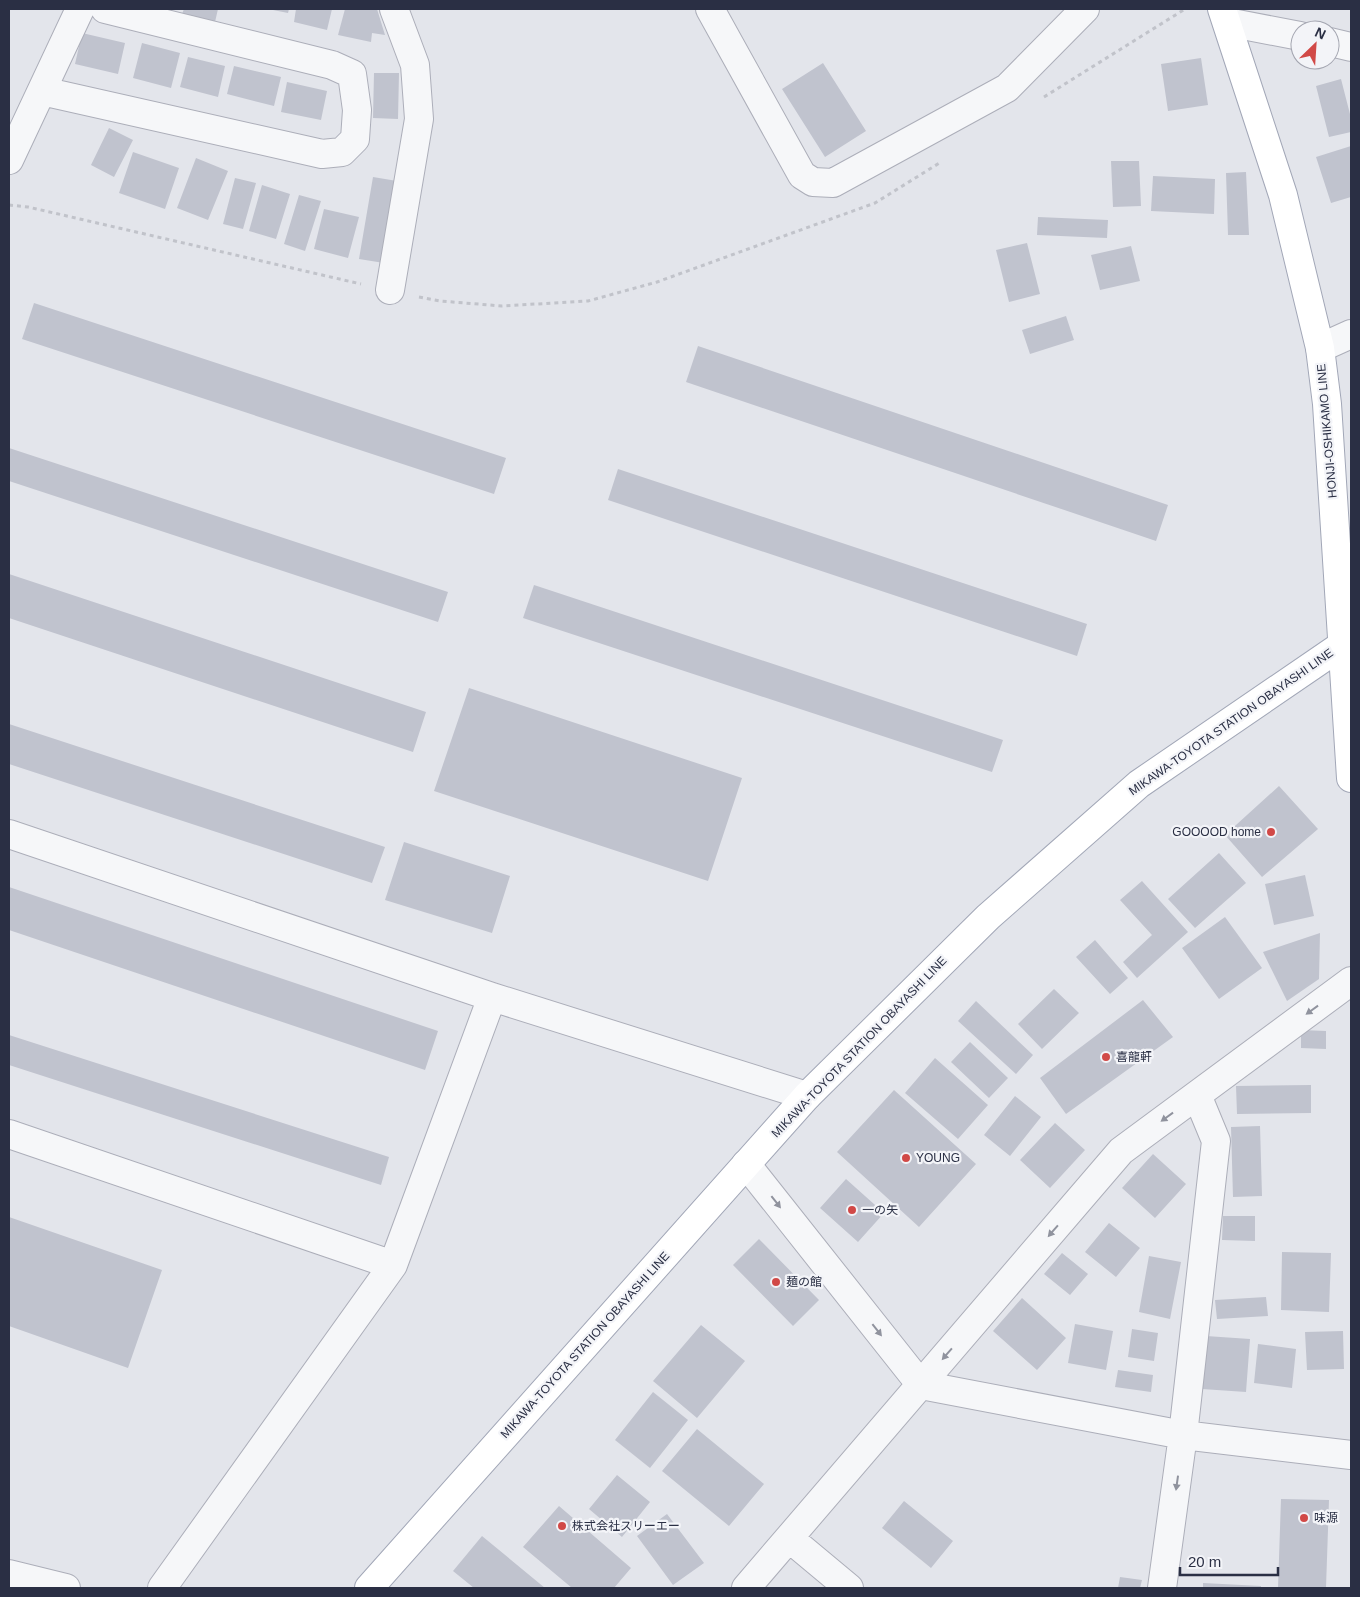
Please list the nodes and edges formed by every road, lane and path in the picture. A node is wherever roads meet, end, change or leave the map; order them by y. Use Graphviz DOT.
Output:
graph roads {
  1 [pos="80,9"];
  2 [pos="106,9"];
  3 [pos="394,9"];
  4 [pos="710,9"];
  5 [pos="1085,9"];
  6 [pos="1224,15"];
  7 [pos="1290,33"];
  8 [pos="42,90"];
  9 [pos="9,160"];
  10 [pos="9,205"];
  11 [pos="657,282"];
  12 [pos="390,290"];
  13 [pos="1351,334"];
  14 [pos="1320,348"];
  15 [pos="1346,642"];
  16 [pos="1351,778"];
  17 [pos="9,834"];
  18 [pos="1351,981"];
  19 [pos="492,997"];
  20 [pos="1197,1095"];
  21 [pos="807,1096"];
  22 [pos="9,1134"];
  23 [pos="746,1164"];
  24 [pos="393,1265"];
  25 [pos="921,1385"];
  26 [pos="1183,1435"];
  27 [pos="1351,1456"];
  28 [pos="789,1538"];
  29 [pos="9,1574"];
  30 [pos="66,1588"];
  31 [pos="162,1588"];
  32 [pos="369,1588"];
  33 [pos="746,1588"];
  34 [pos="850,1588"];
  35 [pos="1162,1588"];
  1 -- 8 [label="street"];
  2 -- 8 [label="street"];
  3 -- 12 [label="street"];
  4 -- 5 [label="street"];
  6 -- 7 [label="street"];
  6 -- 14 [label="main road, HONJI-OSHIKAMO LINE"];
  8 -- 9 [label="street"];
  10 -- 12 [label="path"];
  11 -- 12 [label="path"];
  13 -- 14 [label="street"];
  14 -- 15 [label="main road, HONJI-OSHIKAMO LINE"];
  15 -- 16 [label="main road, HONJI-OSHIKAMO LINE"];
  15 -- 21 [label="main road, MIKAWA-TOYOTA STATION OBAYASHI LINE"];
  17 -- 19 [label="street"];
  18 -- 20 [label="street, one-way"];
  19 -- 21 [label="street"];
  19 -- 24 [label="street"];
  20 -- 25 [label="street, one-way"];
  20 -- 26 [label="street"];
  21 -- 23 [label="main road, MIKAWA-TOYOTA STATION OBAYASHI LINE"];
  22 -- 24 [label="street"];
  23 -- 25 [label="street, one-way"];
  23 -- 32 [label="main road, MIKAWA-TOYOTA STATION OBAYASHI LINE"];
  24 -- 31 [label="street"];
  25 -- 26 [label="street"];
  25 -- 28 [label="street"];
  26 -- 27 [label="street"];
  26 -- 35 [label="street, one-way"];
  28 -- 33 [label="street"];
  28 -- 34 [label="street"];
  29 -- 30 [label="street"];
}
